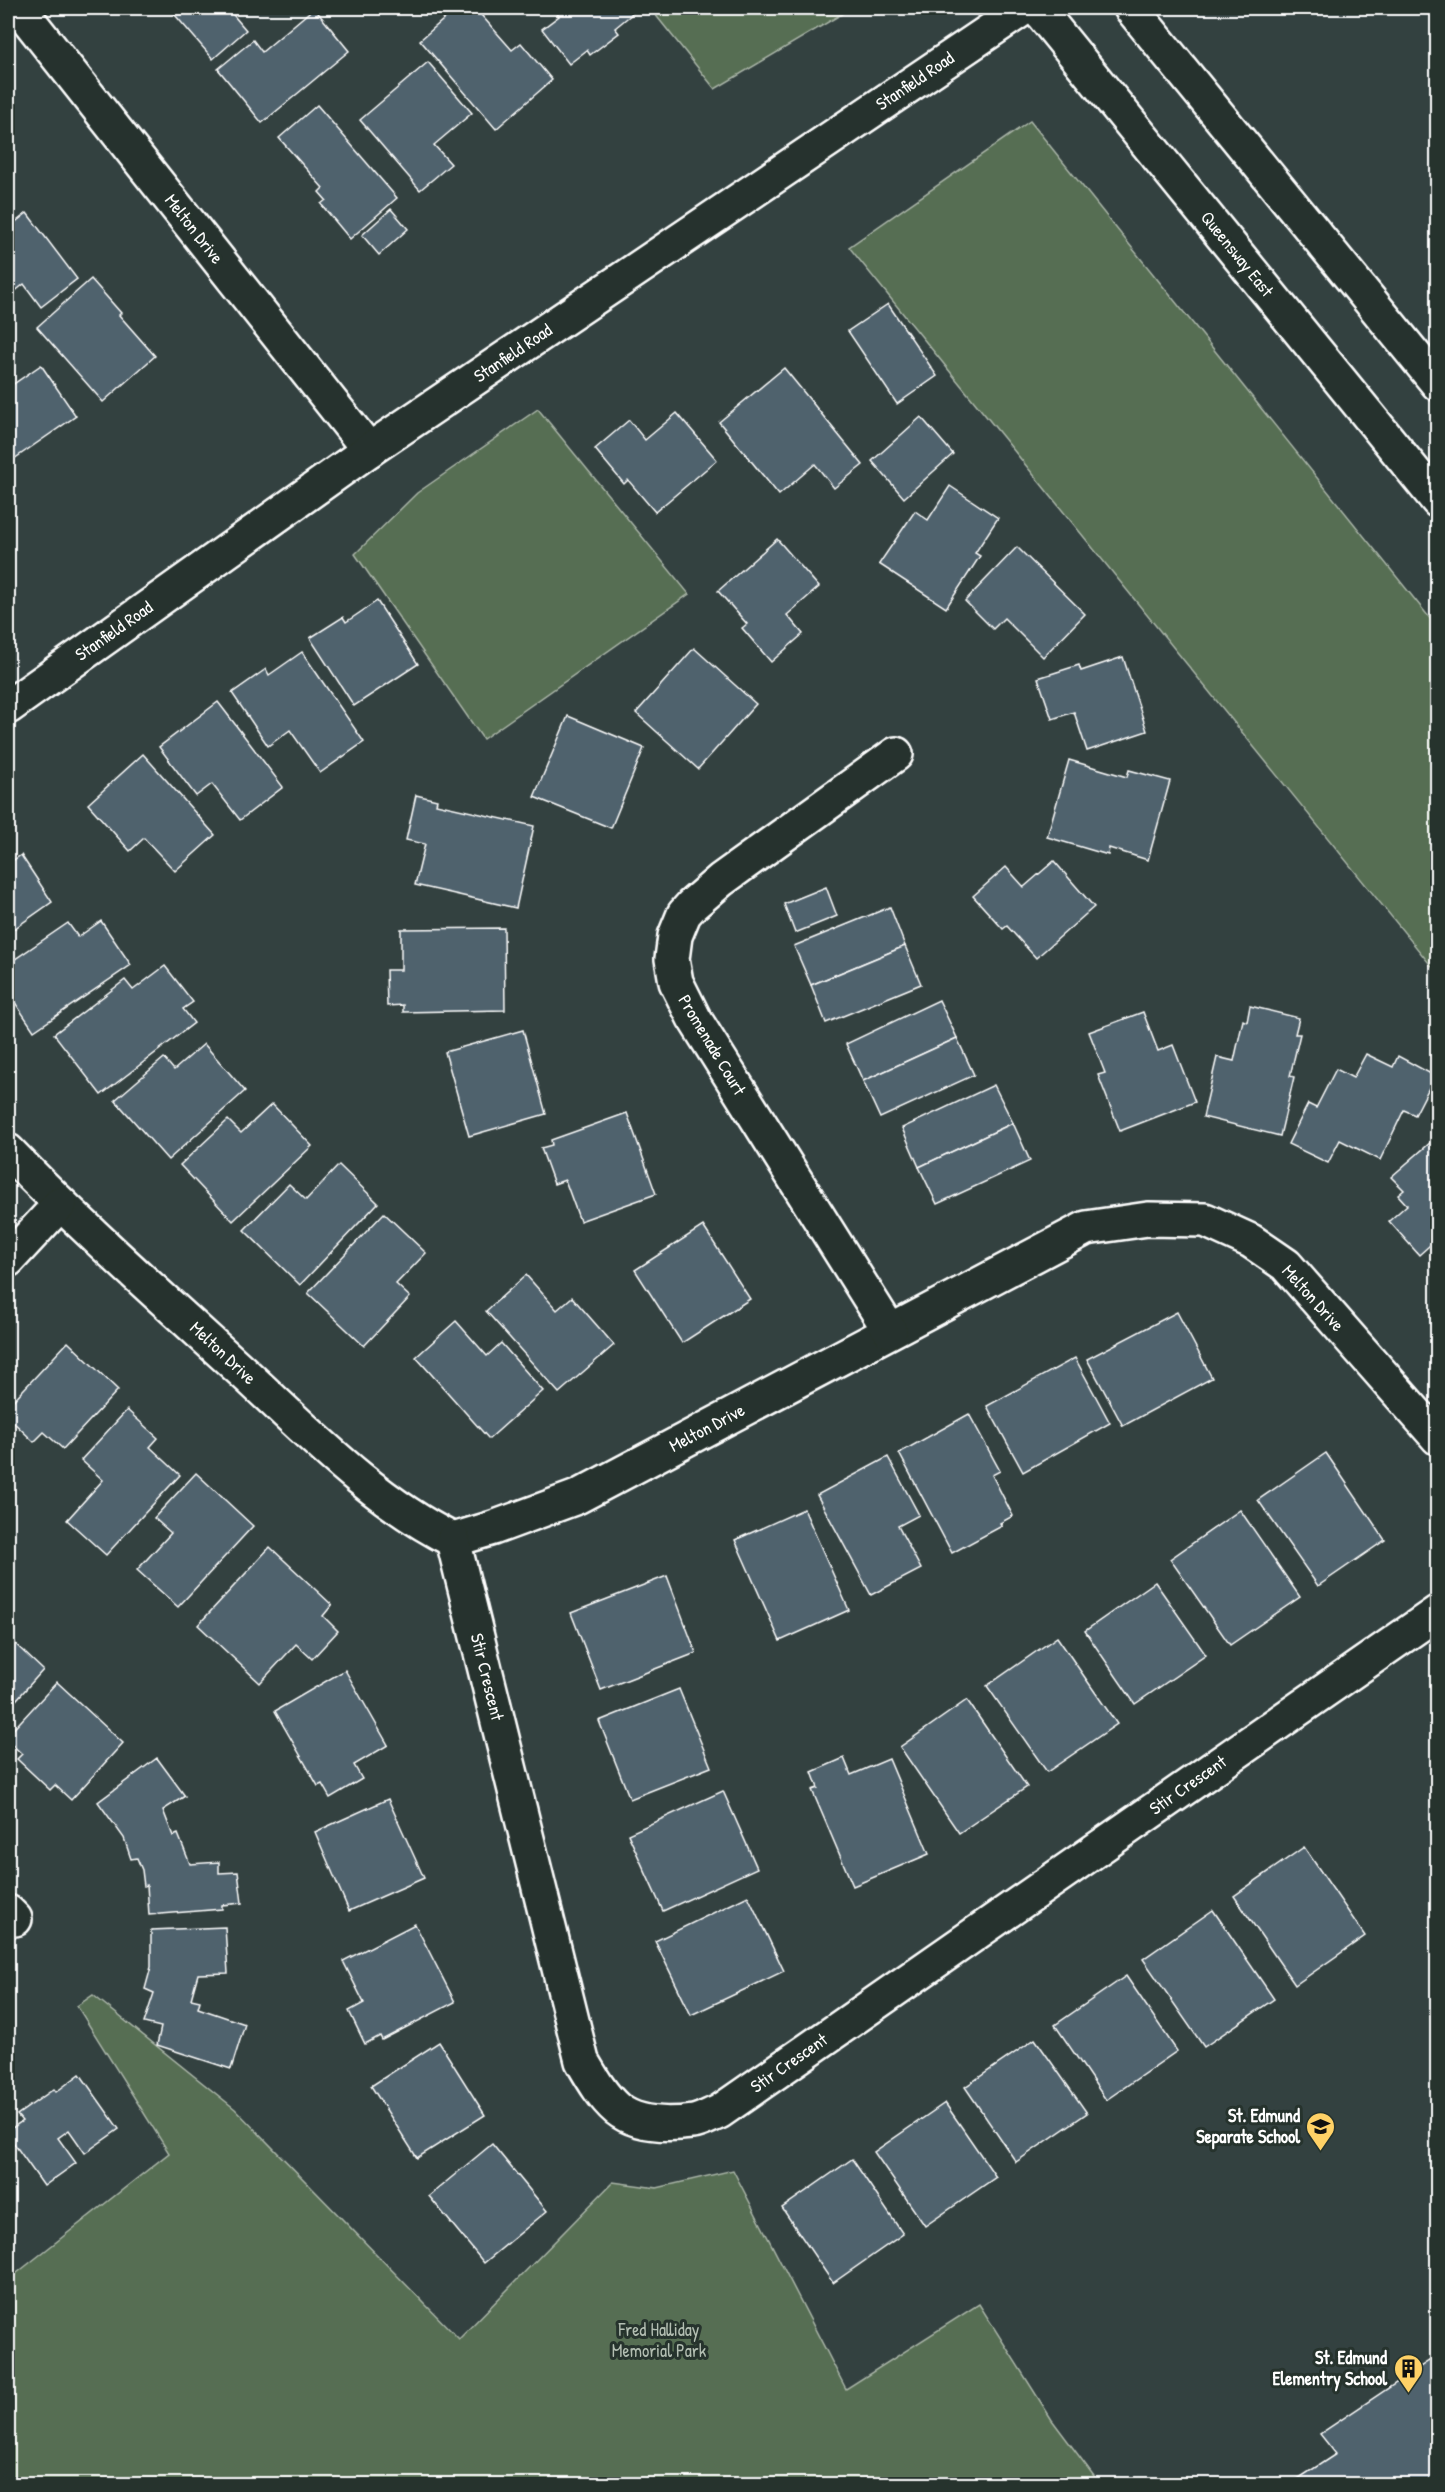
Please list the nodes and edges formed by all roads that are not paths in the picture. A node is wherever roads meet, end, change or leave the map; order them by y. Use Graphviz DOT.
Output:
graph roads {
  1 [pos="20,8"];
  2 [pos="1024,8"];
  3 [pos="1037,8"];
  4 [pos="1131,8"];
  5 [pos="1437,384"];
  6 [pos="369,450"];
  7 [pos="1437,501"];
  8 [pos="8,707"];
  9 [pos="896,754"];
  10 [pos="8,1151"];
  11 [pos="60,1204"];
  12 [pos="8,1260"];
  13 [pos="890,1331"];
  14 [pos="1437,1438"];
  15 [pos="453,1540"];
  16 [pos="1437,1612"];
  1 -- 6 [label="street, Melton Drive"];
  2 -- 6 [label="street, Stanfield Road"];
  3 -- 7 [label="street, Queensway East"];
  4 -- 5 [label="street"];
  6 -- 8 [label="street, Stanfield Road"];
  9 -- 13 [label="street, Promenade Court"];
  10 -- 11 [label="street, Melton Drive"];
  11 -- 12 [label="street"];
  11 -- 15 [label="street, Melton Drive"];
  13 -- 14 [label="street, Melton Drive"];
  13 -- 15 [label="street, Melton Drive"];
  15 -- 16 [label="street, Stir Crescent"];
}
